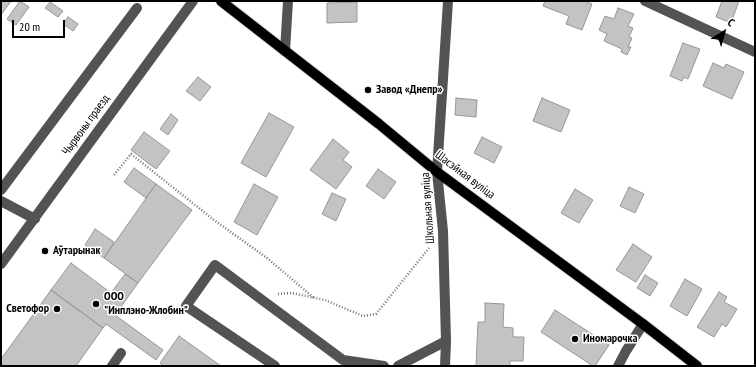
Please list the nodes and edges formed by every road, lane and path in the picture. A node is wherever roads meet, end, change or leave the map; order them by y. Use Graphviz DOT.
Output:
graph roads {
  1 [pos="193,1"];
  2 [pos="221,1"];
  3 [pos="288,1"];
  4 [pos="448,1"];
  5 [pos="645,1"];
  6 [pos="137,8"];
  7 [pos="285,50"];
  8 [pos="755,52"];
  9 [pos="437,172"];
  10 [pos="114,175"];
  11 [pos="1,190"];
  12 [pos="1,201"];
  13 [pos="35,219"];
  14 [pos="443,231"];
  15 [pos="1,264"];
  16 [pos="256,295"];
  17 [pos="314,298"];
  18 [pos="643,324"];
  19 [pos="446,341"];
  20 [pos="121,353"];
  21 [pos="112,366"];
  22 [pos="275,366"];
  23 [pos="384,366"];
  24 [pos="398,366"];
  25 [pos="445,366"];
  26 [pos="618,366"];
  27 [pos="697,366"];
  1 -- 13 [label="street, Чырвоны праезд"];
  2 -- 7 [label="main road, Шасэйная вуліца"];
  3 -- 7 [label="street"];
  4 -- 9 [label="street, Школьная вуліца"];
  5 -- 8 [label="street"];
  6 -- 11 [label="street"];
  7 -- 9 [label="main road, Шасэйная вуліца"];
  9 -- 14 [label="street, Школьная вуліца"];
  9 -- 18 [label="main road, Шасэйная вуліца"];
  10 -- 17 [label="path"];
  12 -- 13 [label="street"];
  13 -- 15 [label="street, Чырвоны праезд"];
  14 -- 17 [label="path"];
  14 -- 19 [label="street, Школьная вуліца"];
  16 -- 17 [label="path"];
  16 -- 22 [label="street"];
  16 -- 23 [label="street"];
  18 -- 26 [label="street"];
  18 -- 27 [label="main road, Шасэйная вуліца"];
  19 -- 24 [label="street"];
  19 -- 25 [label="street, Школьная вуліца"];
  20 -- 21 [label="street"];
}
